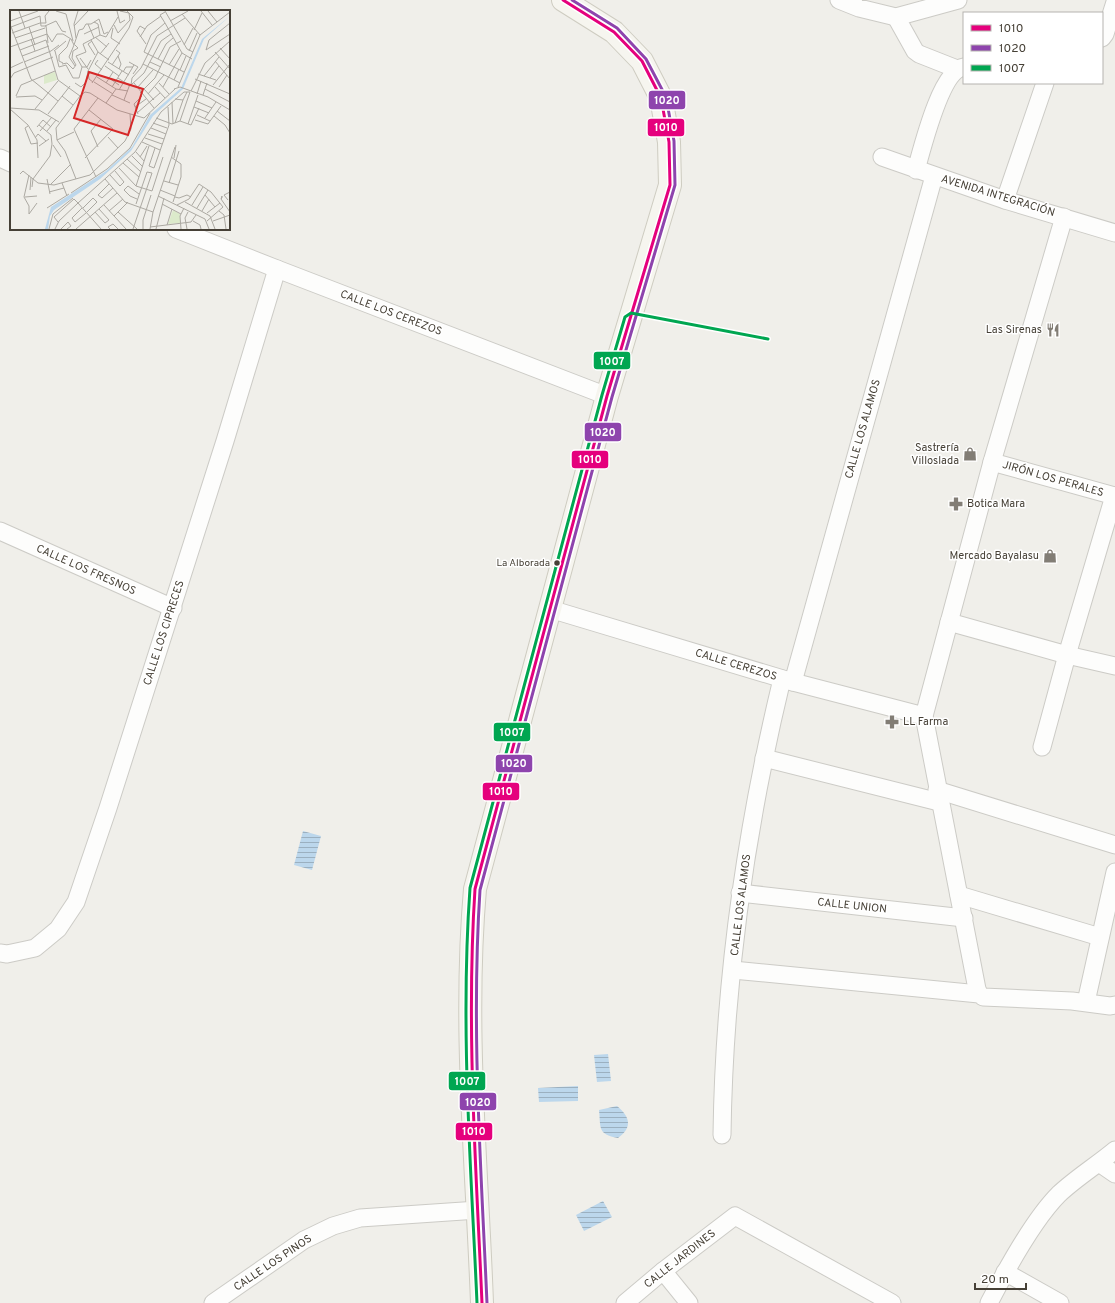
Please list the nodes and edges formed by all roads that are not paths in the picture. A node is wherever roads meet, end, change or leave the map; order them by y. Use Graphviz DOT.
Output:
graph roads {
  1 [pos="563,0"];
  2 [pos="839,0"];
  3 [pos="958,0"];
  4 [pos="1115,2"];
  5 [pos="896,17"];
  6 [pos="1103,37"];
  7 [pos="960,68"];
  8 [pos="1045,84"];
  9 [pos="882,157"];
  10 [pos="0,158"];
  11 [pos="10,163"];
  12 [pos="916,170"];
  13 [pos="934,176"];
  14 [pos="1004,200"];
  15 [pos="1064,217"];
  16 [pos="178,230"];
  17 [pos="1115,233"];
  18 [pos="277,270"];
  19 [pos="607,396"];
  20 [pos="992,462"];
  21 [pos="1115,496"];
  22 [pos="0,531"];
  23 [pos="172,608"];
  24 [pos="550,609"];
  25 [pos="949,622"];
  26 [pos="1067,655"];
  27 [pos="1115,666"];
  28 [pos="787,681"];
  29 [pos="924,716"];
  30 [pos="1042,747"];
  31 [pos="764,758"];
  32 [pos="938,796"];
  33 [pos="1115,844"];
  34 [pos="1115,872"];
  35 [pos="740,893"];
  36 [pos="959,895"];
  37 [pos="964,918"];
  38 [pos="1100,937"];
  39 [pos="0,953"];
  40 [pos="733,970"];
  41 [pos="979,994"];
  42 [pos="1086,1002"];
  43 [pos="1113,1007"];
  44 [pos="722,1135"];
  45 [pos="1115,1150"];
  46 [pos="1098,1163"];
  47 [pos="1115,1174"];
  48 [pos="478,1210"];
  49 [pos="663,1271"];
  50 [pos="1005,1272"];
  51 [pos="213,1303"];
  52 [pos="482,1303"];
  53 [pos="625,1303"];
  54 [pos="689,1303"];
  55 [pos="892,1303"];
  56 [pos="989,1303"];
  57 [pos="1060,1303"];
  1 -- 19 [label="street"];
  2 -- 5 [label="street"];
  3 -- 5 [label="street"];
  4 -- 6 [label="street"];
  5 -- 7 [label="street"];
  7 -- 12 [label="street"];
  8 -- 14 [label="street"];
  9 -- 12 [label="street, AVENIDA INTEGRACIÓN"];
  10 -- 11 [label="street"];
  12 -- 13 [label="street, AVENIDA INTEGRACIÓN"];
  13 -- 14 [label="street, AVENIDA INTEGRACIÓN"];
  13 -- 28 [label="street, CALLE LOS ALAMOS"];
  14 -- 15 [label="street, AVENIDA INTEGRACIÓN"];
  15 -- 17 [label="street, AVENIDA INTEGRACIÓN"];
  15 -- 20 [label="street"];
  16 -- 18 [label="street, CALLE LOS CEREZOS"];
  18 -- 19 [label="street, CALLE LOS CEREZOS"];
  18 -- 23 [label="street, CALLE LOS CIPRECES"];
  19 -- 24 [label="street"];
  20 -- 21 [label="street, JIRÓN LOS PERALES"];
  20 -- 25 [label="street"];
  21 -- 26 [label="street"];
  22 -- 23 [label="street, CALLE LOS FRESNOS"];
  23 -- 39 [label="street, CALLE LOS CIPRECES"];
  24 -- 28 [label="street, CALLE CEREZOS"];
  24 -- 48 [label="street"];
  25 -- 26 [label="street"];
  25 -- 29 [label="street"];
  26 -- 27 [label="street"];
  26 -- 30 [label="street"];
  28 -- 29 [label="street, CALLE CEREZOS"];
  28 -- 31 [label="street, CALLE LOS ALAMOS"];
  29 -- 32 [label="street"];
  31 -- 32 [label="street"];
  31 -- 35 [label="street, CALLE LOS ALAMOS"];
  32 -- 33 [label="street"];
  32 -- 36 [label="street"];
  34 -- 38 [label="street"];
  35 -- 37 [label="street, CALLE UNION"];
  35 -- 40 [label="street, CALLE LOS ALAMOS"];
  36 -- 37 [label="street"];
  36 -- 38 [label="street"];
  37 -- 41 [label="street"];
  38 -- 42 [label="street"];
  40 -- 41 [label="street"];
  40 -- 44 [label="street, CALLE LOS ALAMOS"];
  41 -- 42 [label="street"];
  42 -- 43 [label="street"];
  45 -- 46 [label="street"];
  46 -- 47 [label="street"];
  46 -- 50 [label="street"];
  48 -- 51 [label="street, CALLE LOS PINOS"];
  48 -- 52 [label="street"];
  49 -- 53 [label="street, CALLE JARDINES"];
  49 -- 54 [label="street"];
  49 -- 55 [label="street, CALLE JARDINES"];
  50 -- 56 [label="street"];
  50 -- 57 [label="street"];
}
